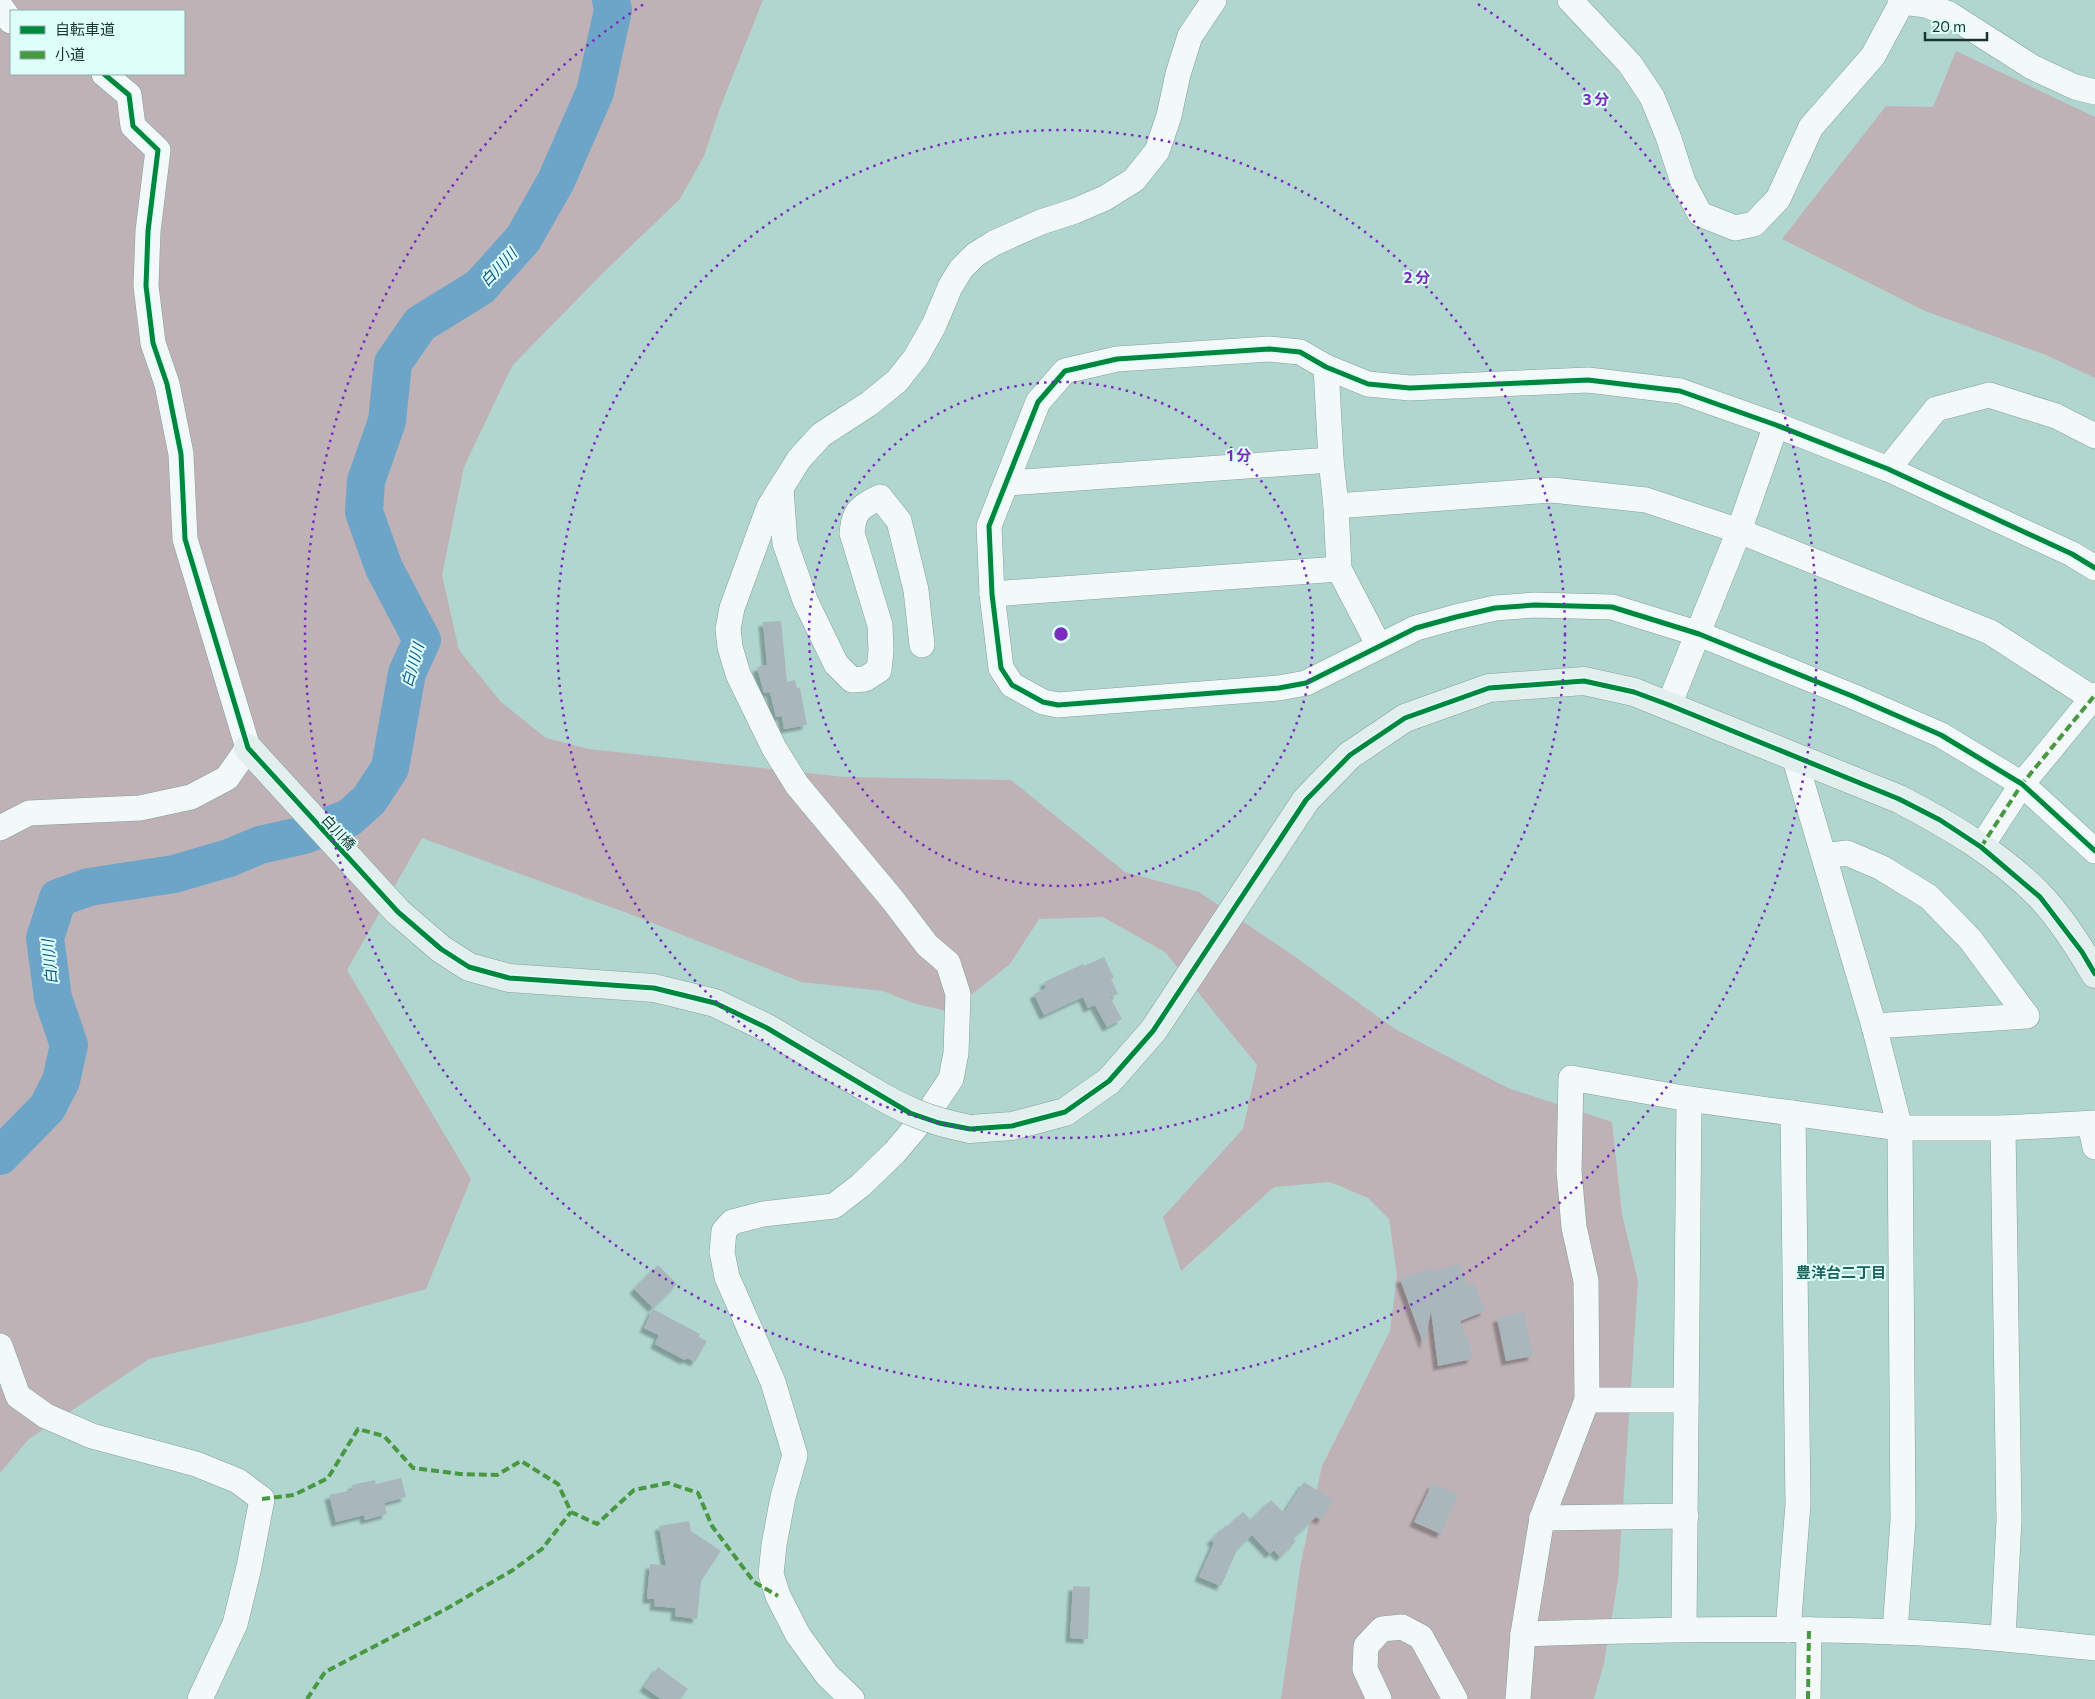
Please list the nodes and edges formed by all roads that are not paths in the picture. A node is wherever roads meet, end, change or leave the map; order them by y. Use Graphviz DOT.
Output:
graph roads {
  1 [pos="1214,0"];
  2 [pos="1570,0"];
  3 [pos="1901,1"];
  4 [pos="0,6"];
  5 [pos="10,20"];
  6 [pos="105,75"];
  7 [pos="2095,92"];
  8 [pos="1326,367"];
  9 [pos="1776,425"];
  10 [pos="2095,436"];
  11 [pos="1331,460"];
  12 [pos="1888,469"];
  13 [pos="1008,483"];
  14 [pos="781,489"];
  15 [pos="1336,506"];
  16 [pos="1739,531"];
  17 [pos="1339,568"];
  18 [pos="2095,568"];
  19 [pos="992,594"];
  20 [pos="1699,634"];
  21 [pos="922,645"];
  22 [pos="1378,646"];
  23 [pos="2094,698"];
  24 [pos="1669,705"];
  25 [pos="1794,756"];
  26 [pos="255,757"];
  27 [pos="2022,784"];
  28 [pos="0,828"];
  29 [pos="1981,847"];
  30 [pos="2095,851"];
  31 [pos="1824,856"];
  32 [pos="2095,974"];
  33 [pos="1874,1026"];
  34 [pos="1688,1099"];
  35 [pos="1793,1113"];
  36 [pos="1900,1128"];
  37 [pos="2003,1128"];
  38 [pos="2093,1131"];
  39 [pos="0,1346"];
  40 [pos="1587,1400"];
  41 [pos="1686,1400"];
  42 [pos="1686,1516"];
  43 [pos="1542,1518"];
  44 [pos="1684,1629"];
  45 [pos="1798,1630"];
  46 [pos="1895,1632"];
  47 [pos="1523,1634"];
  48 [pos="2002,1638"];
  49 [pos="2095,1648"];
  50 [pos="200,1699"];
  51 [pos="852,1699"];
  52 [pos="1379,1699"];
  53 [pos="1455,1699"];
  54 [pos="1518,1699"];
  55 [pos="1808,1699"];
  1 -- 14 [label="street"];
  2 -- 3 [label="street"];
  3 -- 7 [label="street"];
  4 -- 5 [label="street"];
  6 -- 26 [label="street"];
  8 -- 9 [label="street"];
  8 -- 11 [label="street"];
  8 -- 13 [label="street"];
  9 -- 12 [label="street"];
  9 -- 16 [label="street"];
  10 -- 12 [label="street"];
  11 -- 13 [label="street"];
  11 -- 15 [label="street"];
  12 -- 18 [label="street"];
  13 -- 19 [label="street"];
  14 -- 21 [label="street"];
  14 -- 51 [label="street"];
  15 -- 16 [label="street"];
  15 -- 17 [label="street"];
  16 -- 20 [label="street"];
  16 -- 23 [label="street"];
  17 -- 19 [label="street"];
  17 -- 22 [label="street"];
  19 -- 22 [label="street"];
  20 -- 22 [label="street"];
  20 -- 24 [label="street"];
  20 -- 27 [label="street"];
  23 -- 27 [label="street"];
  24 -- 25 [label="street, 白川橋"];
  24 -- 26 [label="street, 白川橋, bridge"];
  25 -- 29 [label="street, 白川橋"];
  25 -- 31 [label="street"];
  26 -- 28 [label="street"];
  27 -- 29 [label="street"];
  27 -- 30 [label="street"];
  29 -- 32 [label="street, 白川橋"];
  31 -- 33 [label="street"];
  31 -- 33 [label="street"];
  33 -- 36 [label="street"];
  34 -- 35 [label="street"];
  34 -- 40 [label="street"];
  34 -- 41 [label="street"];
  35 -- 36 [label="street"];
  35 -- 45 [label="street"];
  36 -- 37 [label="street"];
  36 -- 46 [label="street"];
  37 -- 38 [label="street"];
  37 -- 48 [label="street"];
  39 -- 50 [label="street"];
  40 -- 41 [label="street"];
  40 -- 43 [label="street"];
  41 -- 42 [label="street"];
  42 -- 43 [label="street"];
  42 -- 44 [label="street"];
  43 -- 47 [label="street"];
  44 -- 45 [label="street"];
  44 -- 47 [label="street"];
  45 -- 46 [label="street"];
  45 -- 55 [label="street"];
  46 -- 48 [label="street"];
  47 -- 54 [label="street"];
  48 -- 49 [label="street"];
  52 -- 53 [label="street"];
}
